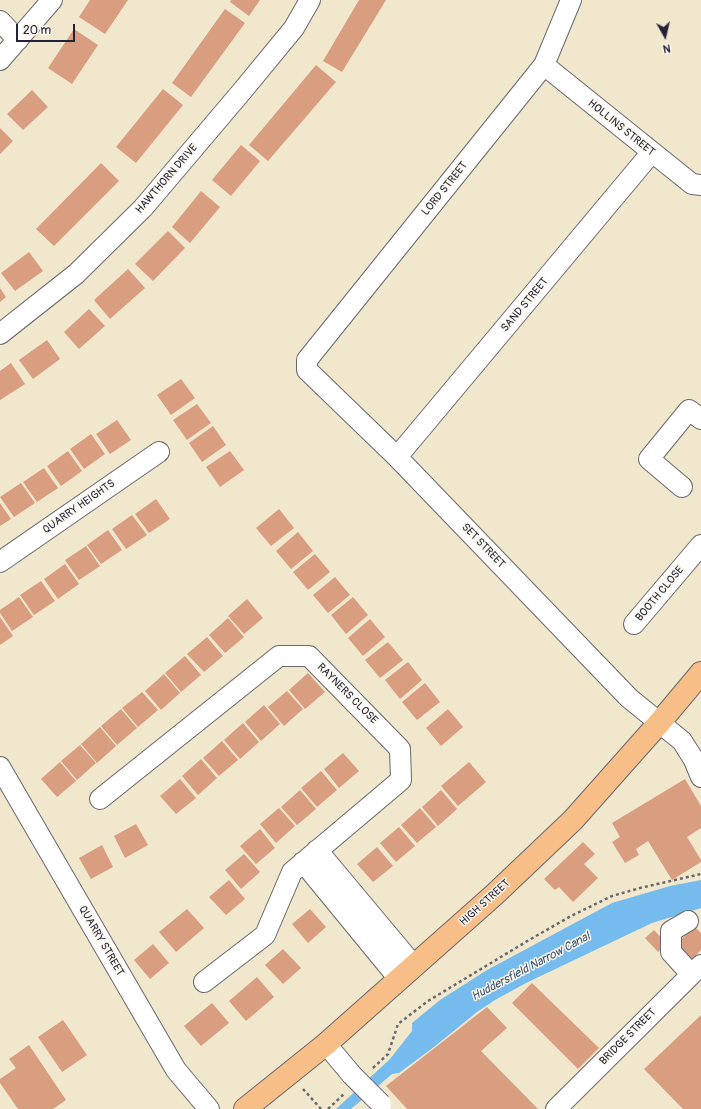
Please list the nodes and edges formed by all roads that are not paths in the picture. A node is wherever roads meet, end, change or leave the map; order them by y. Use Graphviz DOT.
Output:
graph roads {
  1 [pos="52,0"];
  2 [pos="310,0"];
  3 [pos="571,0"];
  4 [pos="0,21"];
  5 [pos="18,40"];
  6 [pos="0,60"];
  7 [pos="544,65"];
  8 [pos="652,152"];
  9 [pos="701,185"];
  10 [pos="0,334"];
  11 [pos="307,370"];
  12 [pos="701,419"];
  13 [pos="159,452"];
  14 [pos="397,458"];
  15 [pos="682,487"];
  16 [pos="701,545"];
  17 [pos="0,562"];
  18 [pos="634,624"];
  19 [pos="701,673"];
  20 [pos="660,722"];
  21 [pos="699,765"];
  22 [pos="0,767"];
  23 [pos="100,799"];
  24 [pos="310,856"];
  25 [pos="688,922"];
  26 [pos="697,970"];
  27 [pos="407,972"];
  28 [pos="204,982"];
  29 [pos="326,1044"];
  30 [pos="383,1107"];
  31 [pos="209,1109"];
  32 [pos="245,1109"];
  33 [pos="556,1109"];
  1 -- 5 [label="street"];
  2 -- 10 [label="street, HAWTHORN DRIVE"];
  3 -- 7 [label="street, LORD STREET"];
  4 -- 5 [label="street"];
  5 -- 6 [label="street"];
  7 -- 8 [label="street, HOLLINS STREET"];
  7 -- 11 [label="street, LORD STREET"];
  8 -- 9 [label="street, HOLLINS STREET"];
  8 -- 14 [label="street, SAND STREET"];
  11 -- 14 [label="street, SET STREET"];
  12 -- 15 [label="street"];
  13 -- 17 [label="street, QUARRY HEIGHTS"];
  14 -- 20 [label="street, SET STREET"];
  16 -- 18 [label="street, BOOTH CLOSE"];
  19 -- 20 [label="main road, HIGH STREET"];
  20 -- 21 [label="street, SET STREET"];
  20 -- 27 [label="main road, HIGH STREET"];
  22 -- 31 [label="street, QUARRY STREET"];
  23 -- 24 [label="street, RAYNERS CLOSE"];
  24 -- 27 [label="street"];
  24 -- 28 [label="street, RAYNERS CLOSE"];
  25 -- 26 [label="street"];
  26 -- 33 [label="street, BRIDGE STREET"];
  27 -- 29 [label="main road, HIGH STREET"];
  29 -- 30 [label="street, bridge"];
  29 -- 32 [label="main road, HIGH STREET"];
}
